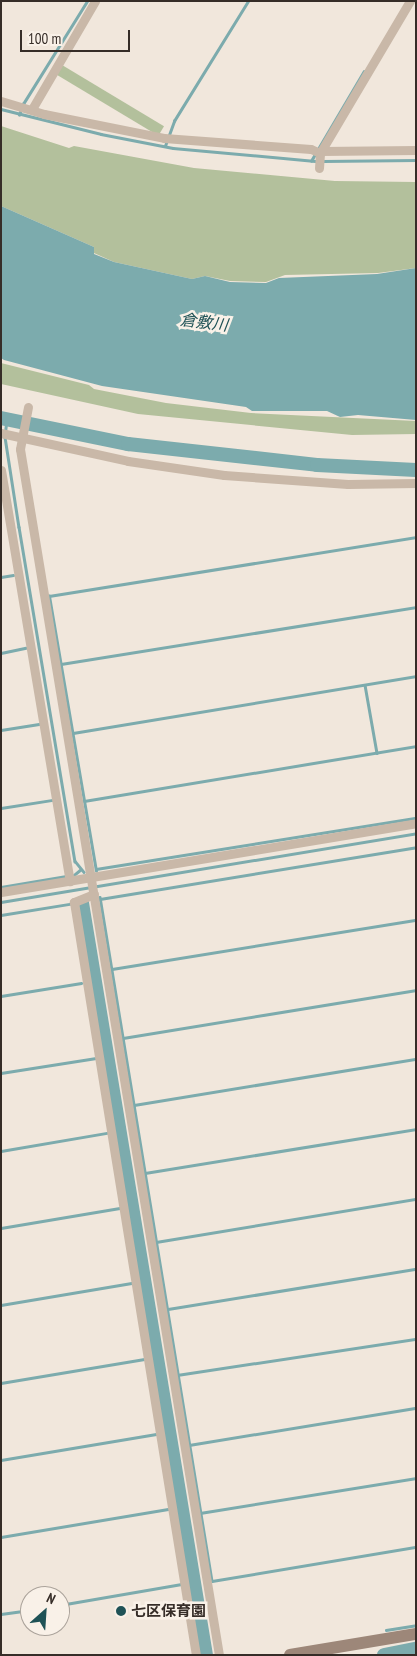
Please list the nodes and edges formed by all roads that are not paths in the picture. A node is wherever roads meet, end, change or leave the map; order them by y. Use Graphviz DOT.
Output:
graph roads {
  1 [pos="94,1"];
  2 [pos="410,1"];
  3 [pos="1,101"];
  4 [pos="25,108"];
  5 [pos="416,150"];
  6 [pos="318,156"];
  7 [pos="28,411"];
  8 [pos="4,433"];
  9 [pos="22,436"];
  10 [pos="1,470"];
  11 [pos="416,483"];
  12 [pos="416,823"];
  13 [pos="70,880"];
  14 [pos="92,886"];
  15 [pos="1,892"];
  16 [pos="416,1634"];
  17 [pos="196,1655"];
  18 [pos="219,1655"];
  19 [pos="290,1655"];
  1 -- 4 [label="street"];
  2 -- 6 [label="street"];
  3 -- 4 [label="street"];
  4 -- 6 [label="street"];
  5 -- 6 [label="street"];
  7 -- 9 [label="street"];
  8 -- 9 [label="street"];
  9 -- 11 [label="street"];
  9 -- 14 [label="street"];
  10 -- 13 [label="street"];
  12 -- 14 [label="street"];
  13 -- 14 [label="street"];
  13 -- 15 [label="street"];
  14 -- 17 [label="street"];
  14 -- 18 [label="street"];
  16 -- 19 [label="street"];
}
